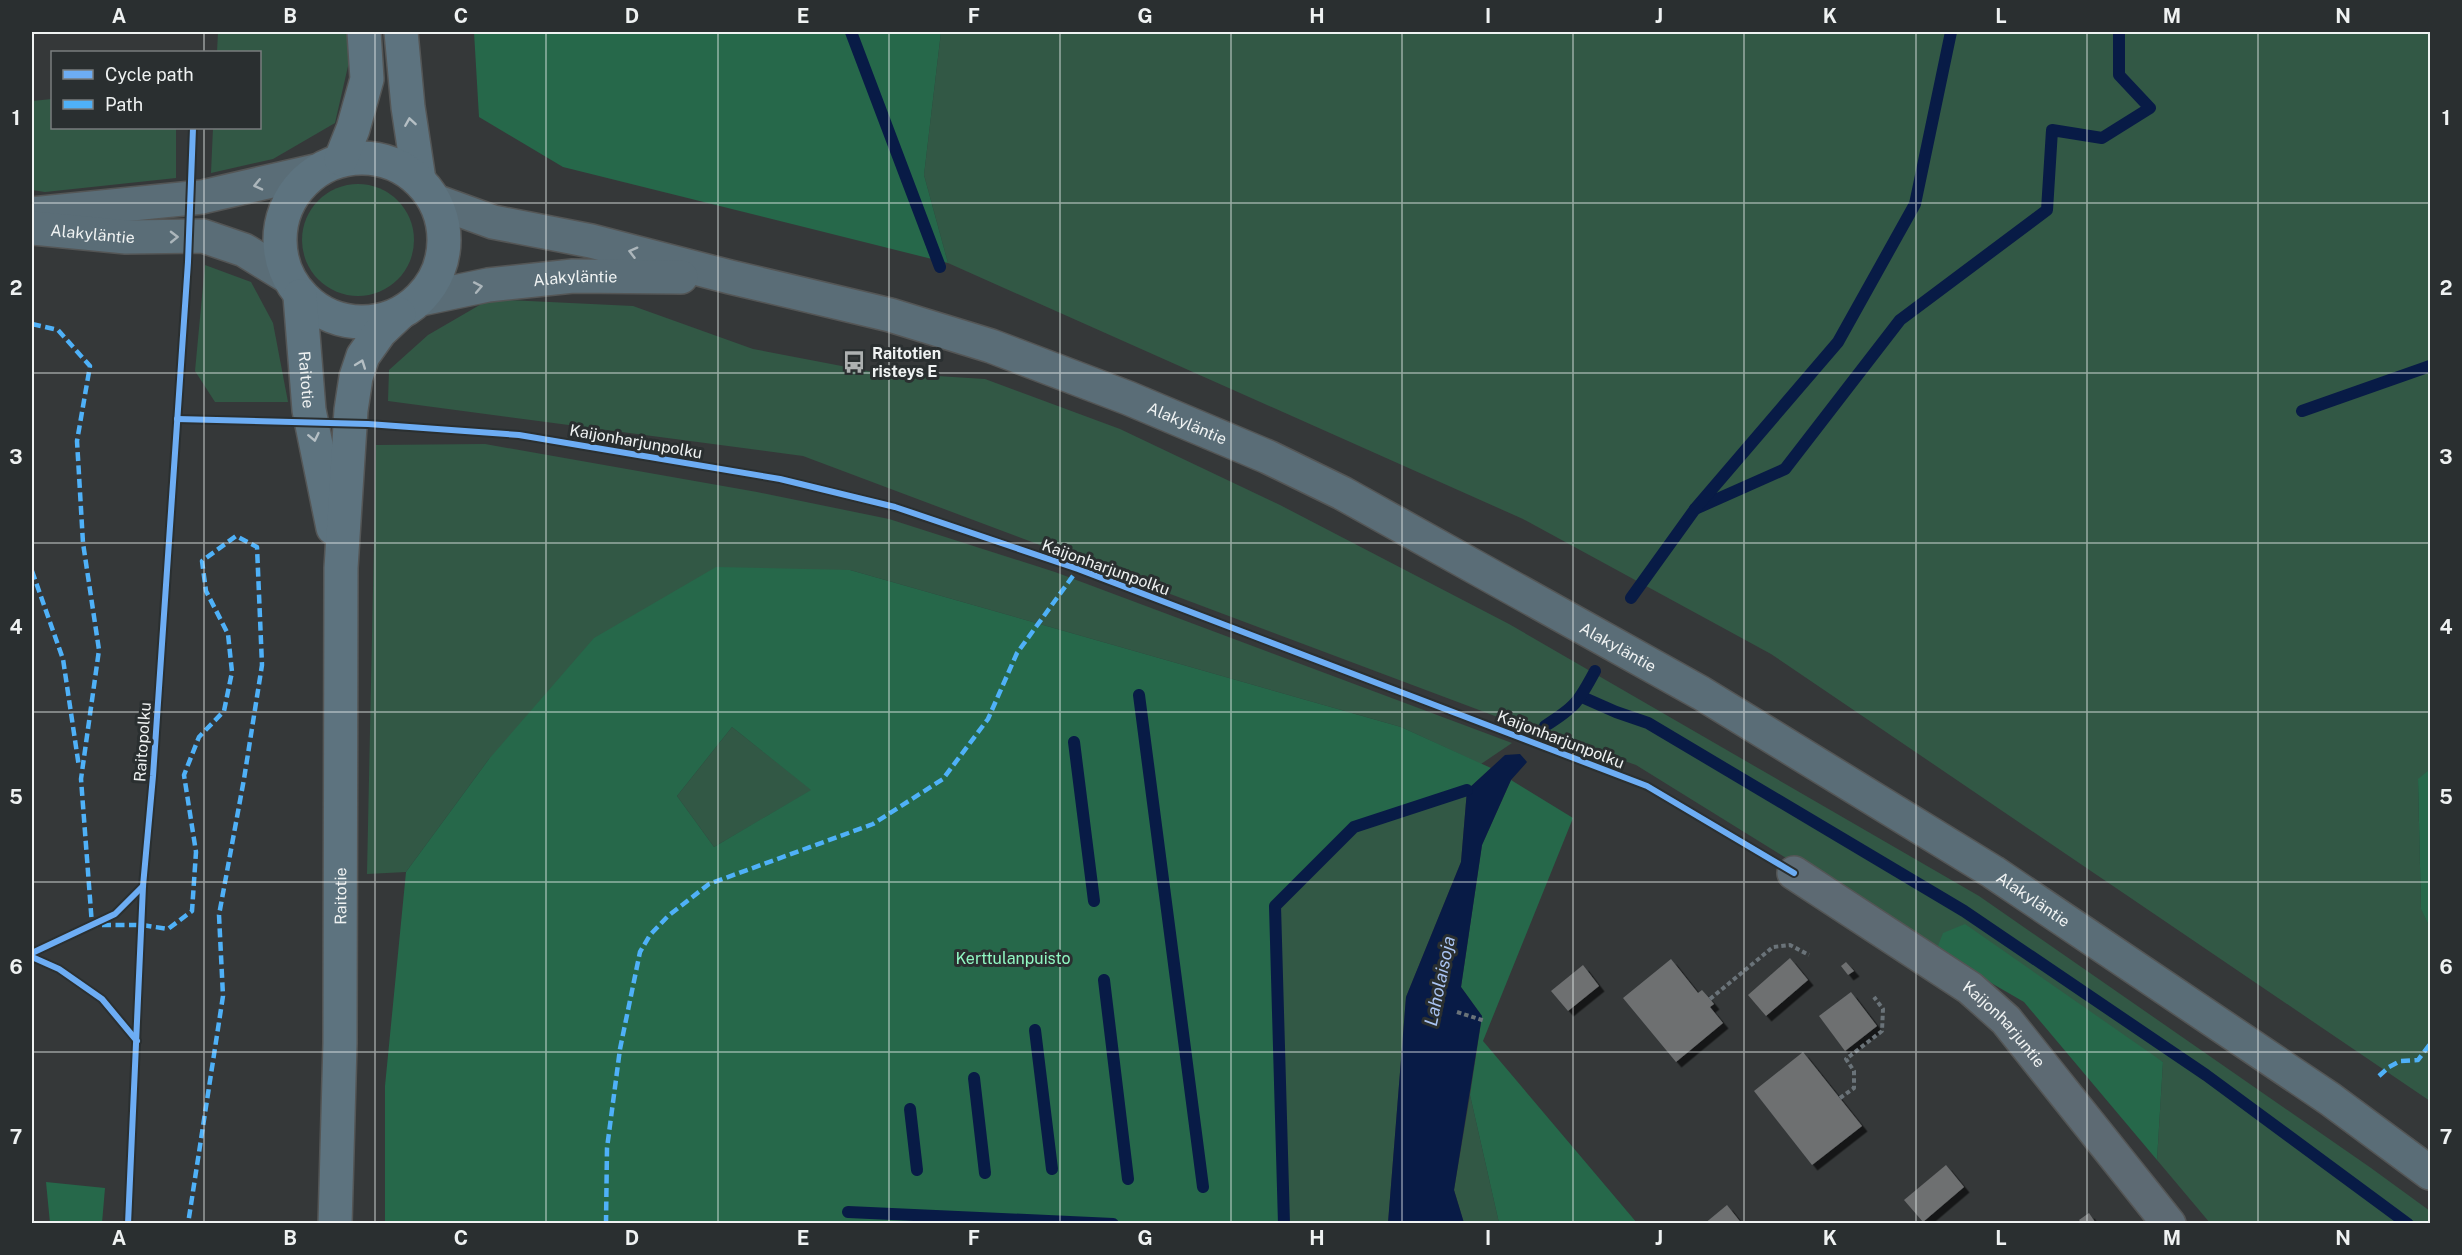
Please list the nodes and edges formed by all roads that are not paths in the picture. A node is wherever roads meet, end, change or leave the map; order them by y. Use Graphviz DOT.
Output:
graph roads {
  1 [pos="364,32"];
  2 [pos="401,32"];
  3 [pos="328,165"];
  4 [pos="427,190"];
  5 [pos="32,214"];
  6 [pos="32,228"];
  7 [pos="730,277"];
  8 [pos="294,286"];
  9 [pos="410,306"];
  10 [pos="341,568"];
  11 [pos="1794,873"];
  12 [pos="2430,1173"];
  13 [pos="335,1224"];
  14 [pos="2169,1224"];
  1 -- 3 [label="main road"];
  4 -- 2 [label="main road, one-way"];
  3 -- 4 [label="main road"];
  3 -- 5 [label="main road, Alakyläntie, one-way"];
  3 -- 8 [label="main road"];
  7 -- 4 [label="main road, Alakyläntie, one-way"];
  4 -- 9 [label="main road"];
  6 -- 8 [label="main road, Alakyläntie, one-way"];
  9 -- 7 [label="main road, Alakyläntie, one-way"];
  7 -- 12 [label="main road, Alakyläntie"];
  8 -- 9 [label="main road"];
  8 -- 10 [label="main road, Raitotie, one-way"];
  10 -- 9 [label="main road, Raitotie, one-way"];
  10 -- 13 [label="main road, Raitotie"];
  11 -- 14 [label="street, Kaijonharjuntie"];
}
